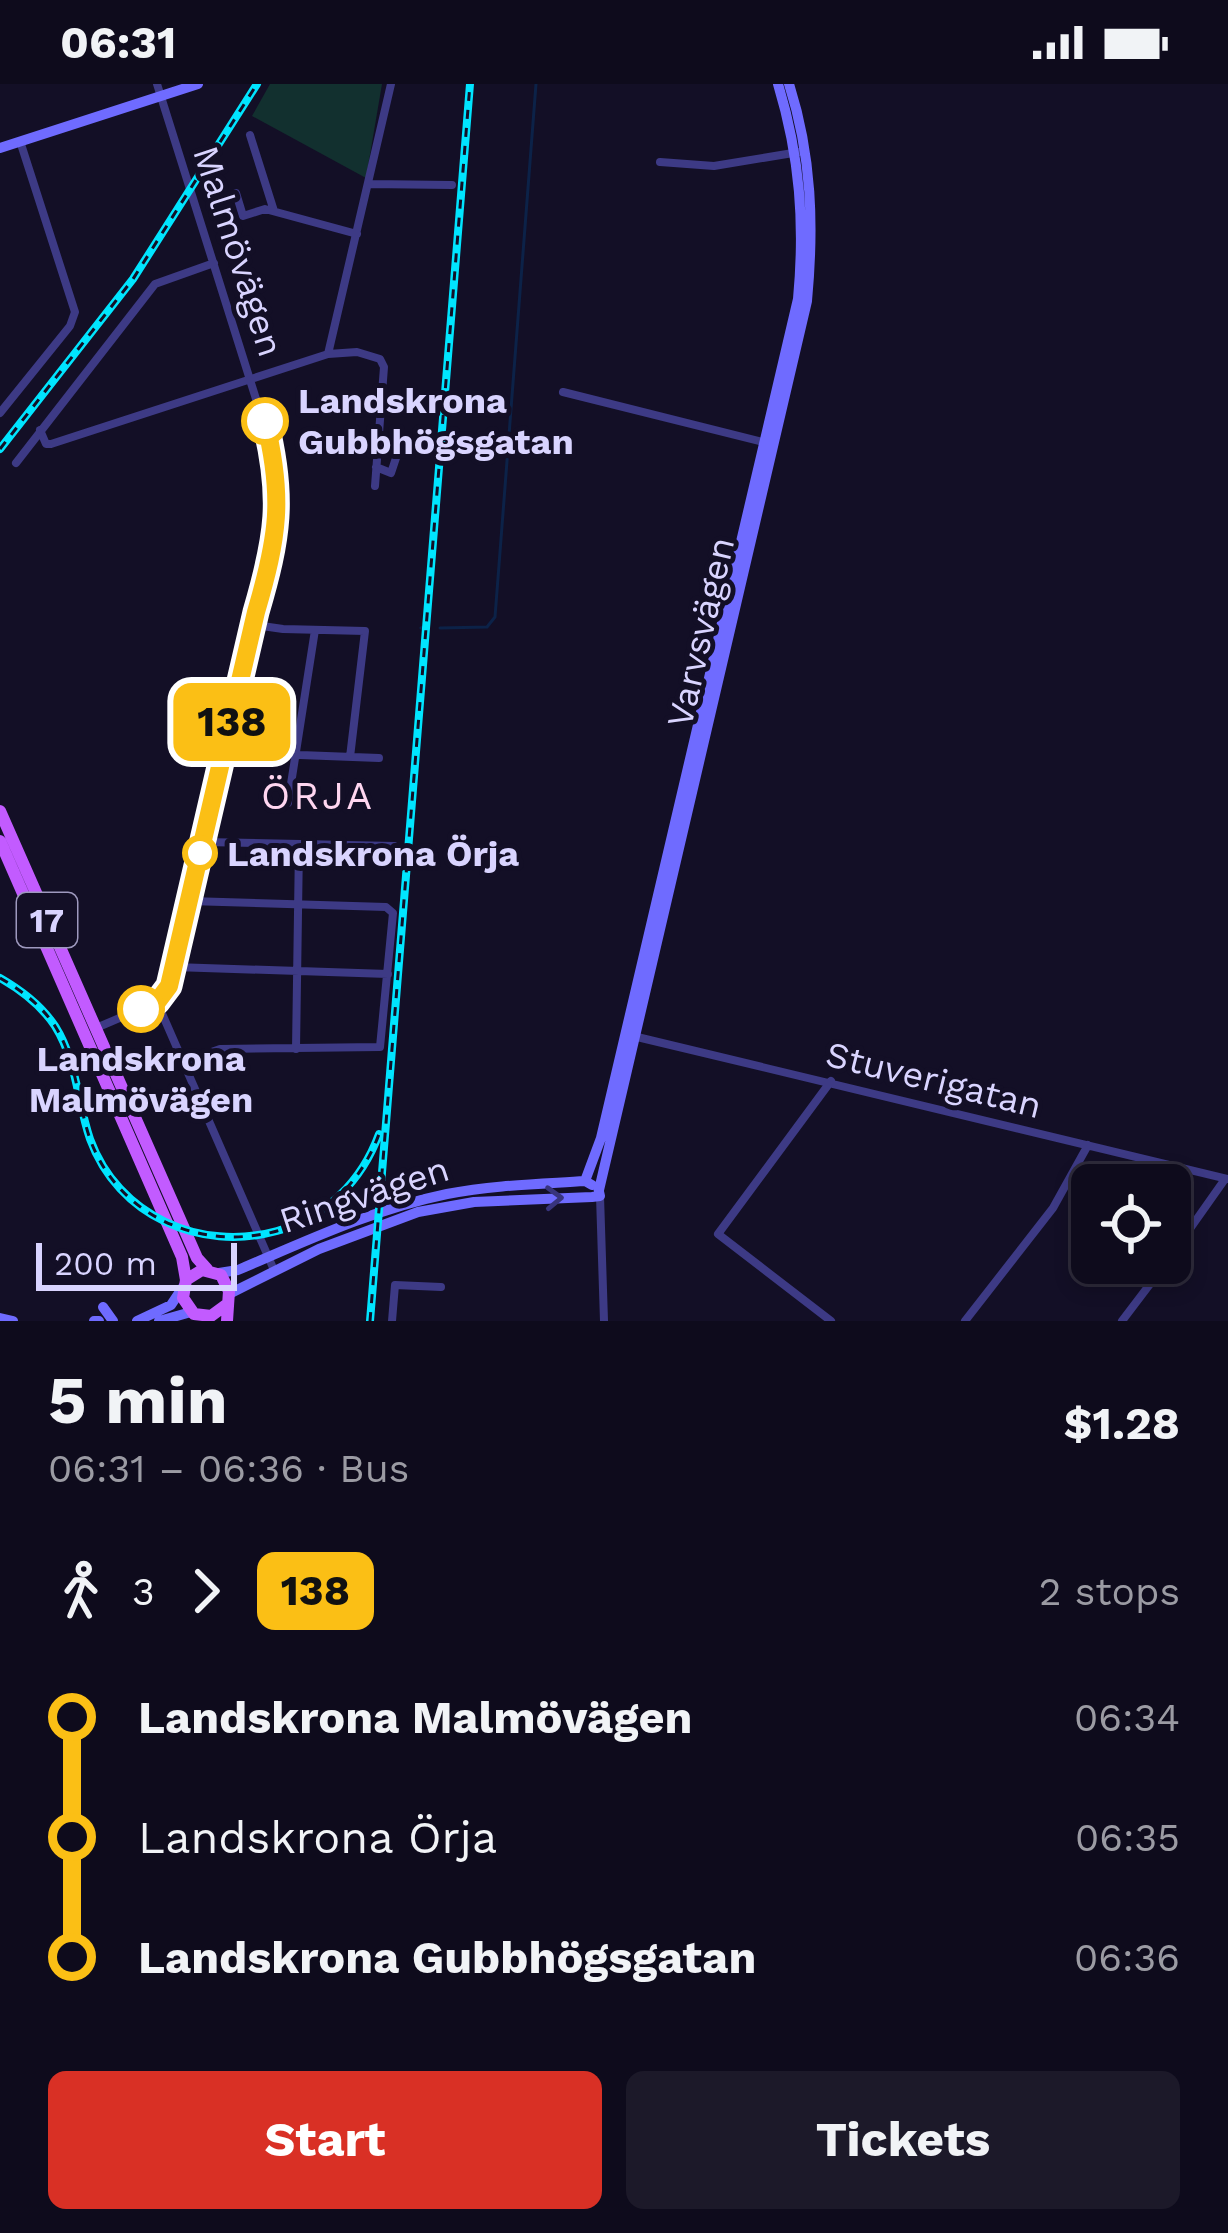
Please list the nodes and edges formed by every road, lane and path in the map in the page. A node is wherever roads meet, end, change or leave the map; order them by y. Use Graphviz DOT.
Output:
graph roads {
  1 [pos="198,84"];
  2 [pos="392,84"];
  3 [pos="778,84"];
  4 [pos="789,84"];
  5 [pos="159,90"];
  6 [pos="250,135"];
  7 [pos="20,141"];
  8 [pos="0,148"];
  9 [pos="801,151"];
  10 [pos="660,161"];
  11 [pos="369,184"];
  12 [pos="452,185"];
  13 [pos="236,194"];
  14 [pos="274,212"];
  15 [pos="357,234"];
  16 [pos="214,263"];
  17 [pos="328,355"];
  18 [pos="252,378"];
  19 [pos="563,392"];
  20 [pos="0,413"];
  21 [pos="40,430"];
  22 [pos="770,444"];
  23 [pos="397,455"];
  24 [pos="16,463"];
  25 [pos="255,625"];
  26 [pos="315,629"];
  27 [pos="224,752"];
  28 [pos="293,756"];
  29 [pos="350,757"];
  30 [pos="380,758"];
  31 [pos="288,803"];
  32 [pos="0,811"];
  33 [pos="0,842"];
  34 [pos="203,842"];
  35 [pos="298,845"];
  36 [pos="394,846"];
  37 [pos="189,902"];
  38 [pos="298,905"];
  39 [pos="174,967"];
  40 [pos="297,972"];
  41 [pos="388,974"];
  42 [pos="157,1002"];
  43 [pos="88,1030"];
  44 [pos="631,1035"];
  45 [pos="296,1048"];
  46 [pos="183,1062"];
  47 [pos="831,1081"];
  48 [pos="601,1138"];
  49 [pos="1088,1145"];
  50 [pos="1226,1179"];
  51 [pos="586,1181"];
  52 [pos="600,1193"];
  53 [pos="1191,1228"];
  54 [pos="271,1264"];
  55 [pos="213,1271"];
  56 [pos="184,1284"];
  57 [pos="1150,1284"];
  58 [pos="441,1287"];
  59 [pos="228,1300"];
  60 [pos="103,1307"];
  61 [pos="191,1312"];
  62 [pos="159,1316"];
  63 [pos="0,1318"];
  64 [pos="210,1319"];
  65 [pos="13,1321"];
  66 [pos="112,1321"];
  67 [pos="128,1321"];
  68 [pos="137,1321"];
  69 [pos="227,1321"];
  70 [pos="392,1321"];
  71 [pos="604,1321"];
  72 [pos="831,1321"];
  73 [pos="965,1321"];
  74 [pos="1122,1321"];
  1 -- 5 [label="main road"];
  2 -- 11 [label="street"];
  3 -- 9 [label="main road, Varvsvägen"];
  4 -- 9 [label="main road, Varvsvägen"];
  5 -- 7 [label="main road"];
  5 -- 16 [label="street, Malmövägen"];
  6 -- 14 [label="street"];
  7 -- 8 [label="main road"];
  7 -- 20 [label="street"];
  9 -- 10 [label="street"];
  9 -- 22 [label="main road, Varvsvägen"];
  11 -- 12 [label="street"];
  11 -- 15 [label="street"];
  13 -- 14 [label="street"];
  14 -- 15 [label="street"];
  15 -- 17 [label="street"];
  16 -- 18 [label="street, Malmövägen"];
  16 -- 21 [label="street"];
  17 -- 18 [label="street"];
  17 -- 23 [label="street"];
  18 -- 21 [label="street"];
  18 -- 25 [label="street, Malmövägen"];
  19 -- 22 [label="street"];
  21 -- 24 [label="street"];
  22 -- 44 [label="main road, Varvsvägen"];
  25 -- 26 [label="street"];
  25 -- 27 [label="street, Malmövägen"];
  26 -- 28 [label="street"];
  26 -- 29 [label="street"];
  27 -- 28 [label="street"];
  27 -- 34 [label="street, Malmövägen"];
  28 -- 29 [label="street"];
  28 -- 31 [label="street"];
  29 -- 30 [label="street"];
  32 -- 43 [label="main road, 17"];
  33 -- 43 [label="main road, 17"];
  34 -- 35 [label="street"];
  34 -- 37 [label="street, Malmövägen"];
  35 -- 36 [label="street"];
  35 -- 38 [label="street"];
  37 -- 38 [label="street"];
  37 -- 39 [label="street, Malmövägen"];
  38 -- 40 [label="street"];
  38 -- 41 [label="street"];
  39 -- 40 [label="street"];
  39 -- 42 [label="street, Malmövägen"];
  40 -- 41 [label="street"];
  40 -- 45 [label="street"];
  41 -- 45 [label="street"];
  42 -- 43 [label="street"];
  42 -- 46 [label="street"];
  43 -- 55 [label="main road, 17"];
  43 -- 56 [label="main road, 17"];
  44 -- 47 [label="street, Stuverigatan"];
  44 -- 48 [label="main road, Varvsvägen"];
  44 -- 52 [label="main road, Varvsvägen"];
  45 -- 46 [label="street"];
  46 -- 54 [label="street"];
  47 -- 49 [label="street, Stuverigatan"];
  47 -- 72 [label="street"];
  48 -- 51 [label="main road, Varvsvägen"];
  48 -- 52 [label="main road, Varvsvägen"];
  49 -- 50 [label="street, Stuverigatan"];
  49 -- 73 [label="street"];
  50 -- 53 [label="street"];
  51 -- 52 [label="main road"];
  51 -- 54 [label="main road, Ringvägen"];
  54 -- 52 [label="main road, Ringvägen, one-way"];
  52 -- 71 [label="street, Varvsvägen"];
  54 -- 55 [label="main road, Ringvägen"];
  54 -- 59 [label="main road, Ringvägen"];
  55 -- 56 [label="main road"];
  55 -- 59 [label="main road, 17"];
  56 -- 61 [label="main road, 17"];
  56 -- 62 [label="main road"];
  57 -- 74 [label="street"];
  58 -- 70 [label="street"];
  59 -- 64 [label="main road"];
  59 -- 69 [label="main road, 17"];
  60 -- 66 [label="main road"];
  61 -- 62 [label="main road"];
  61 -- 64 [label="main road"];
  62 -- 67 [label="main road"];
  62 -- 68 [label="main road"];
  63 -- 65 [label="main road"];
}
